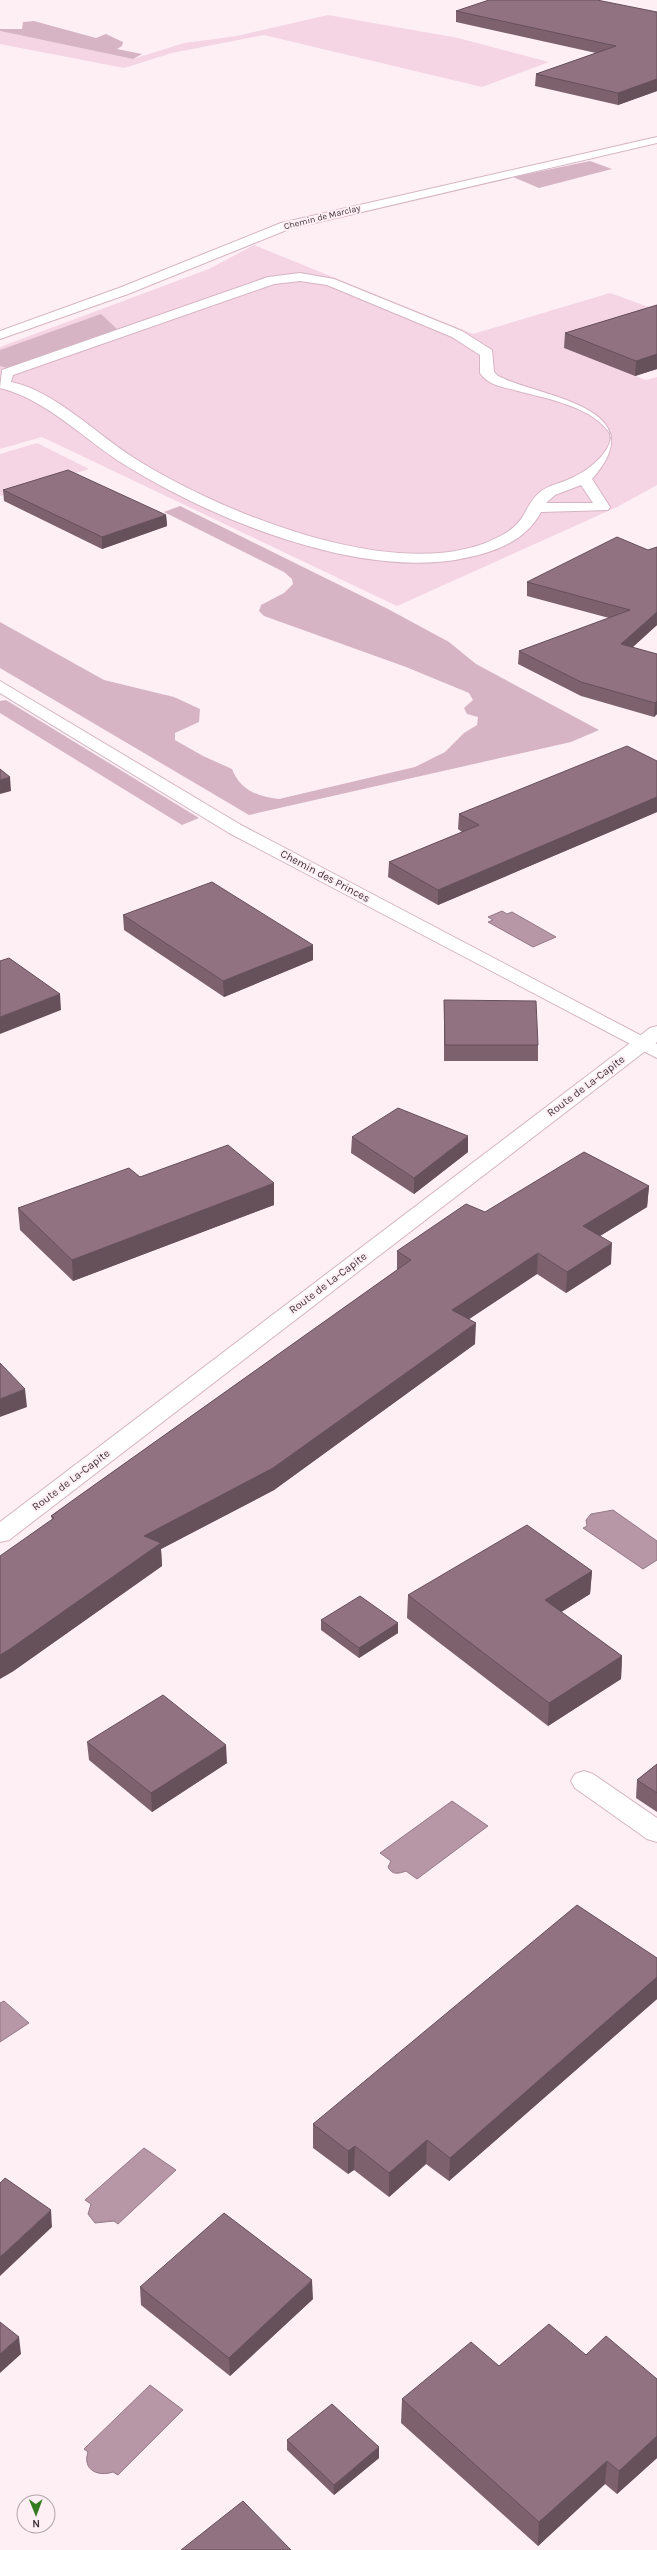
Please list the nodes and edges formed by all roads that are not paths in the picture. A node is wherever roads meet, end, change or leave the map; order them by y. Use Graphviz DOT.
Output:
graph roads {
  1 [pos="657,140"];
  2 [pos="0,335"];
  3 [pos="3,372"];
  4 [pos="584,478"];
  5 [pos="536,508"];
  6 [pos="0,686"];
  7 [pos="652,1043"];
  8 [pos="0,1534"];
  9 [pos="584,1781"];
  10 [pos="657,1832"];
  1 -- 2 [label="street, Chemin de Marclay"];
  3 -- 4 [label="street"];
  3 -- 5 [label="street"];
  4 -- 5 [label="street"];
  4 -- 5 [label="street"];
  6 -- 7 [label="street, Chemin des Princes"];
  7 -- 8 [label="street, Route de La-Capite"];
  9 -- 10 [label="street"];
}
